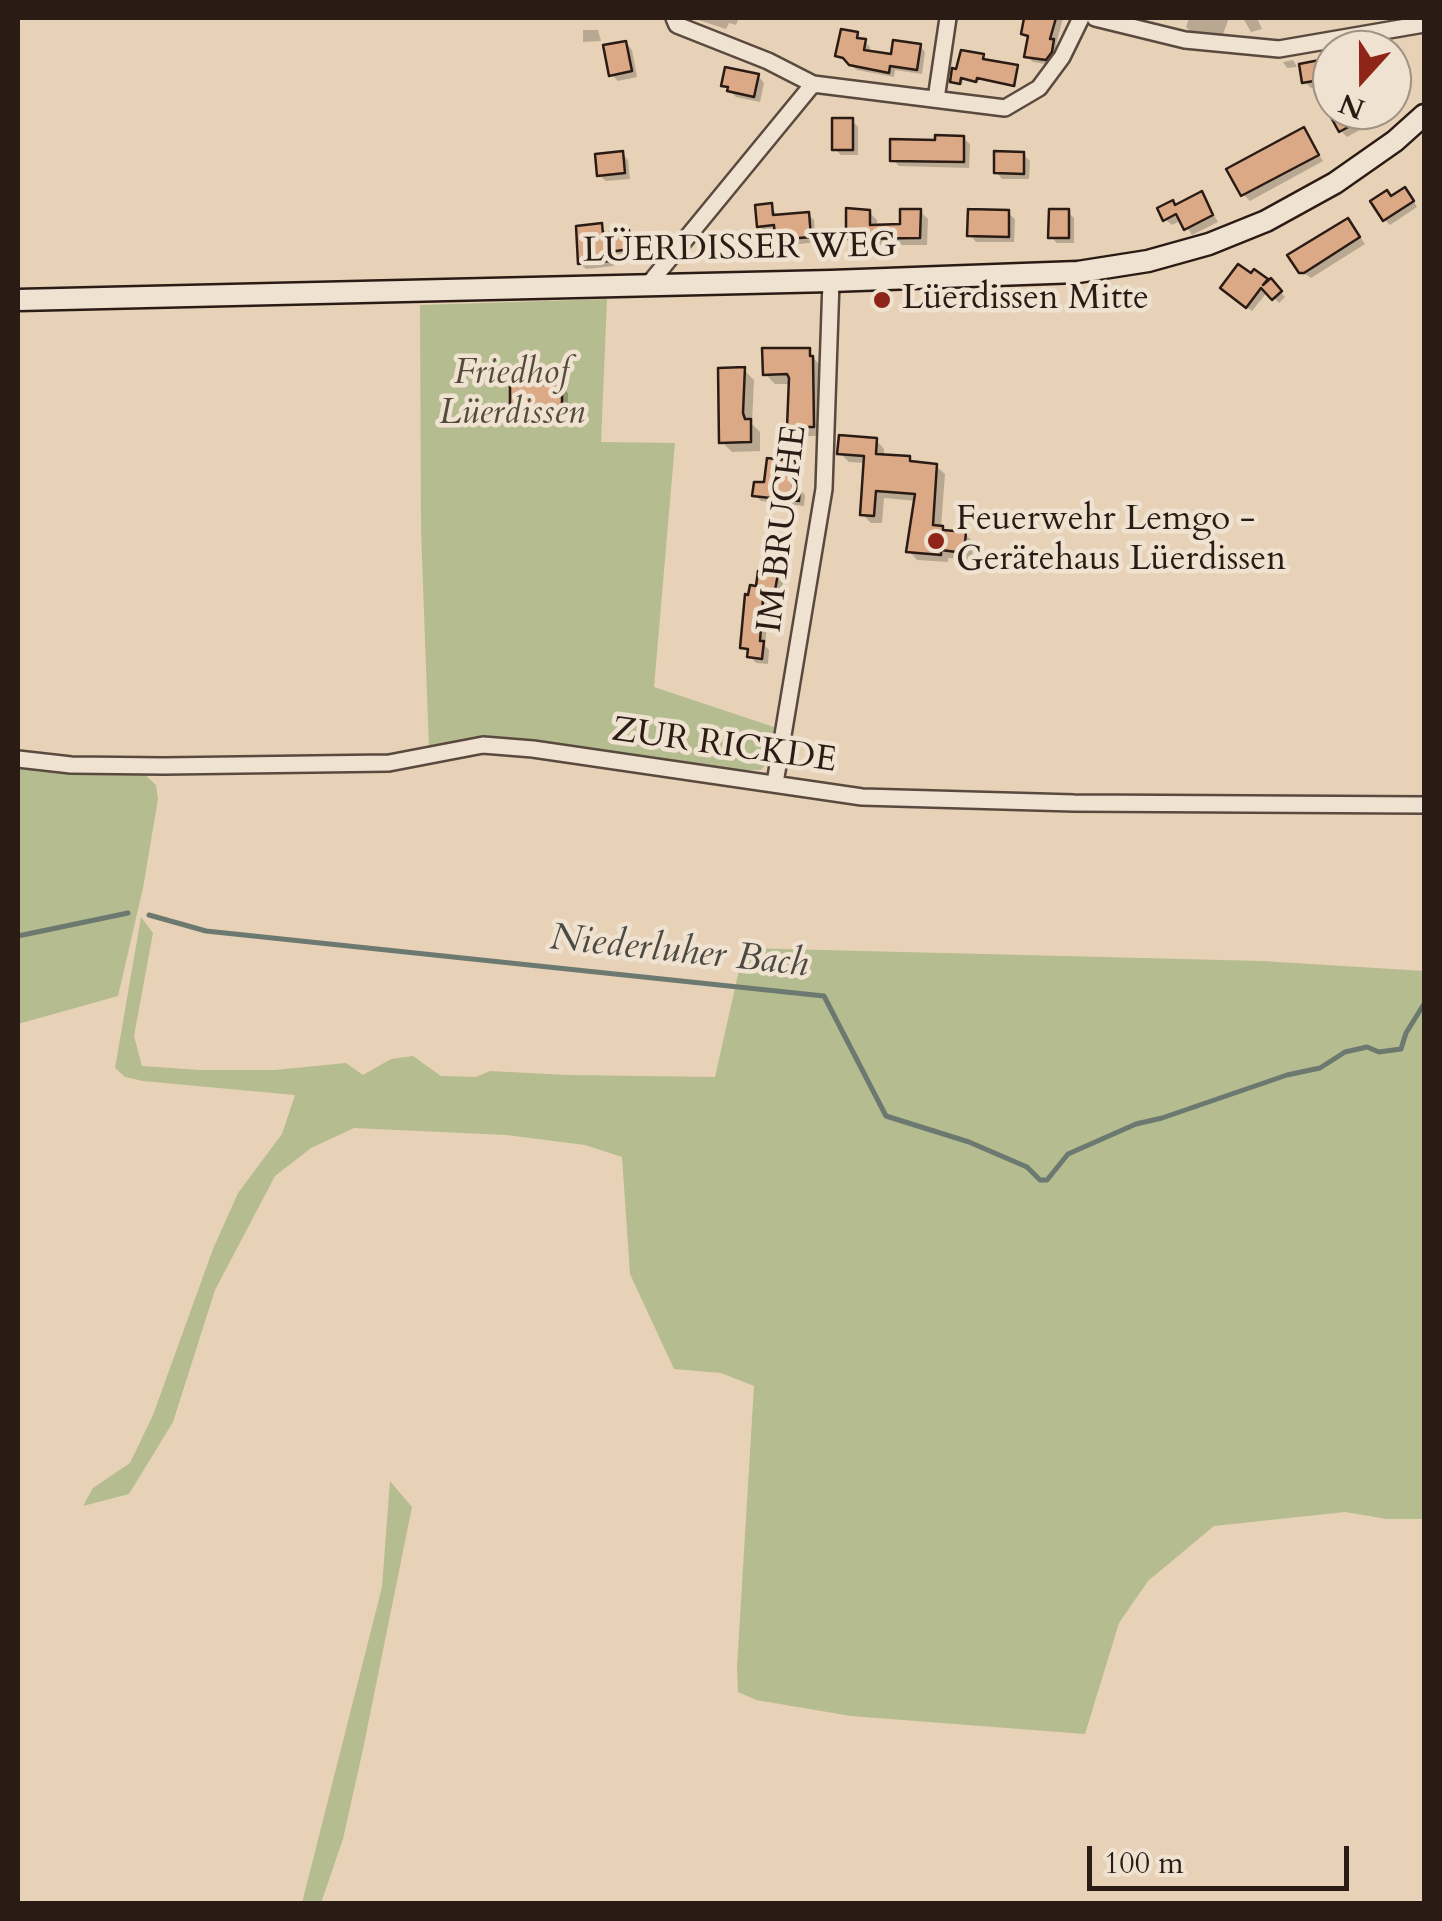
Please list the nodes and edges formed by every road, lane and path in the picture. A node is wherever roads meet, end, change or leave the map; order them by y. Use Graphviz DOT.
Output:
graph roads {
  1 [pos="674,18"];
  2 [pos="948,18"];
  3 [pos="1081,18"];
  4 [pos="1095,18"];
  5 [pos="1424,24"];
  6 [pos="813,84"];
  7 [pos="936,99"];
  8 [pos="1424,115"];
  9 [pos="831,281"];
  10 [pos="648,285"];
  11 [pos="18,300"];
  12 [pos="18,759"];
  13 [pos="775,783"];
  14 [pos="1424,805"];
  1 -- 6 [label="street"];
  2 -- 7 [label="street"];
  3 -- 7 [label="street"];
  4 -- 5 [label="street"];
  6 -- 7 [label="street"];
  6 -- 10 [label="street"];
  8 -- 9 [label="main road, LÜERDISSER WEG"];
  9 -- 10 [label="main road, LÜERDISSER WEG"];
  9 -- 13 [label="street, IM BRUCHE"];
  10 -- 11 [label="main road, LÜERDISSER WEG"];
  12 -- 13 [label="street, ZUR RICKDE"];
  13 -- 14 [label="street, ZUR RICKDE"];
}
